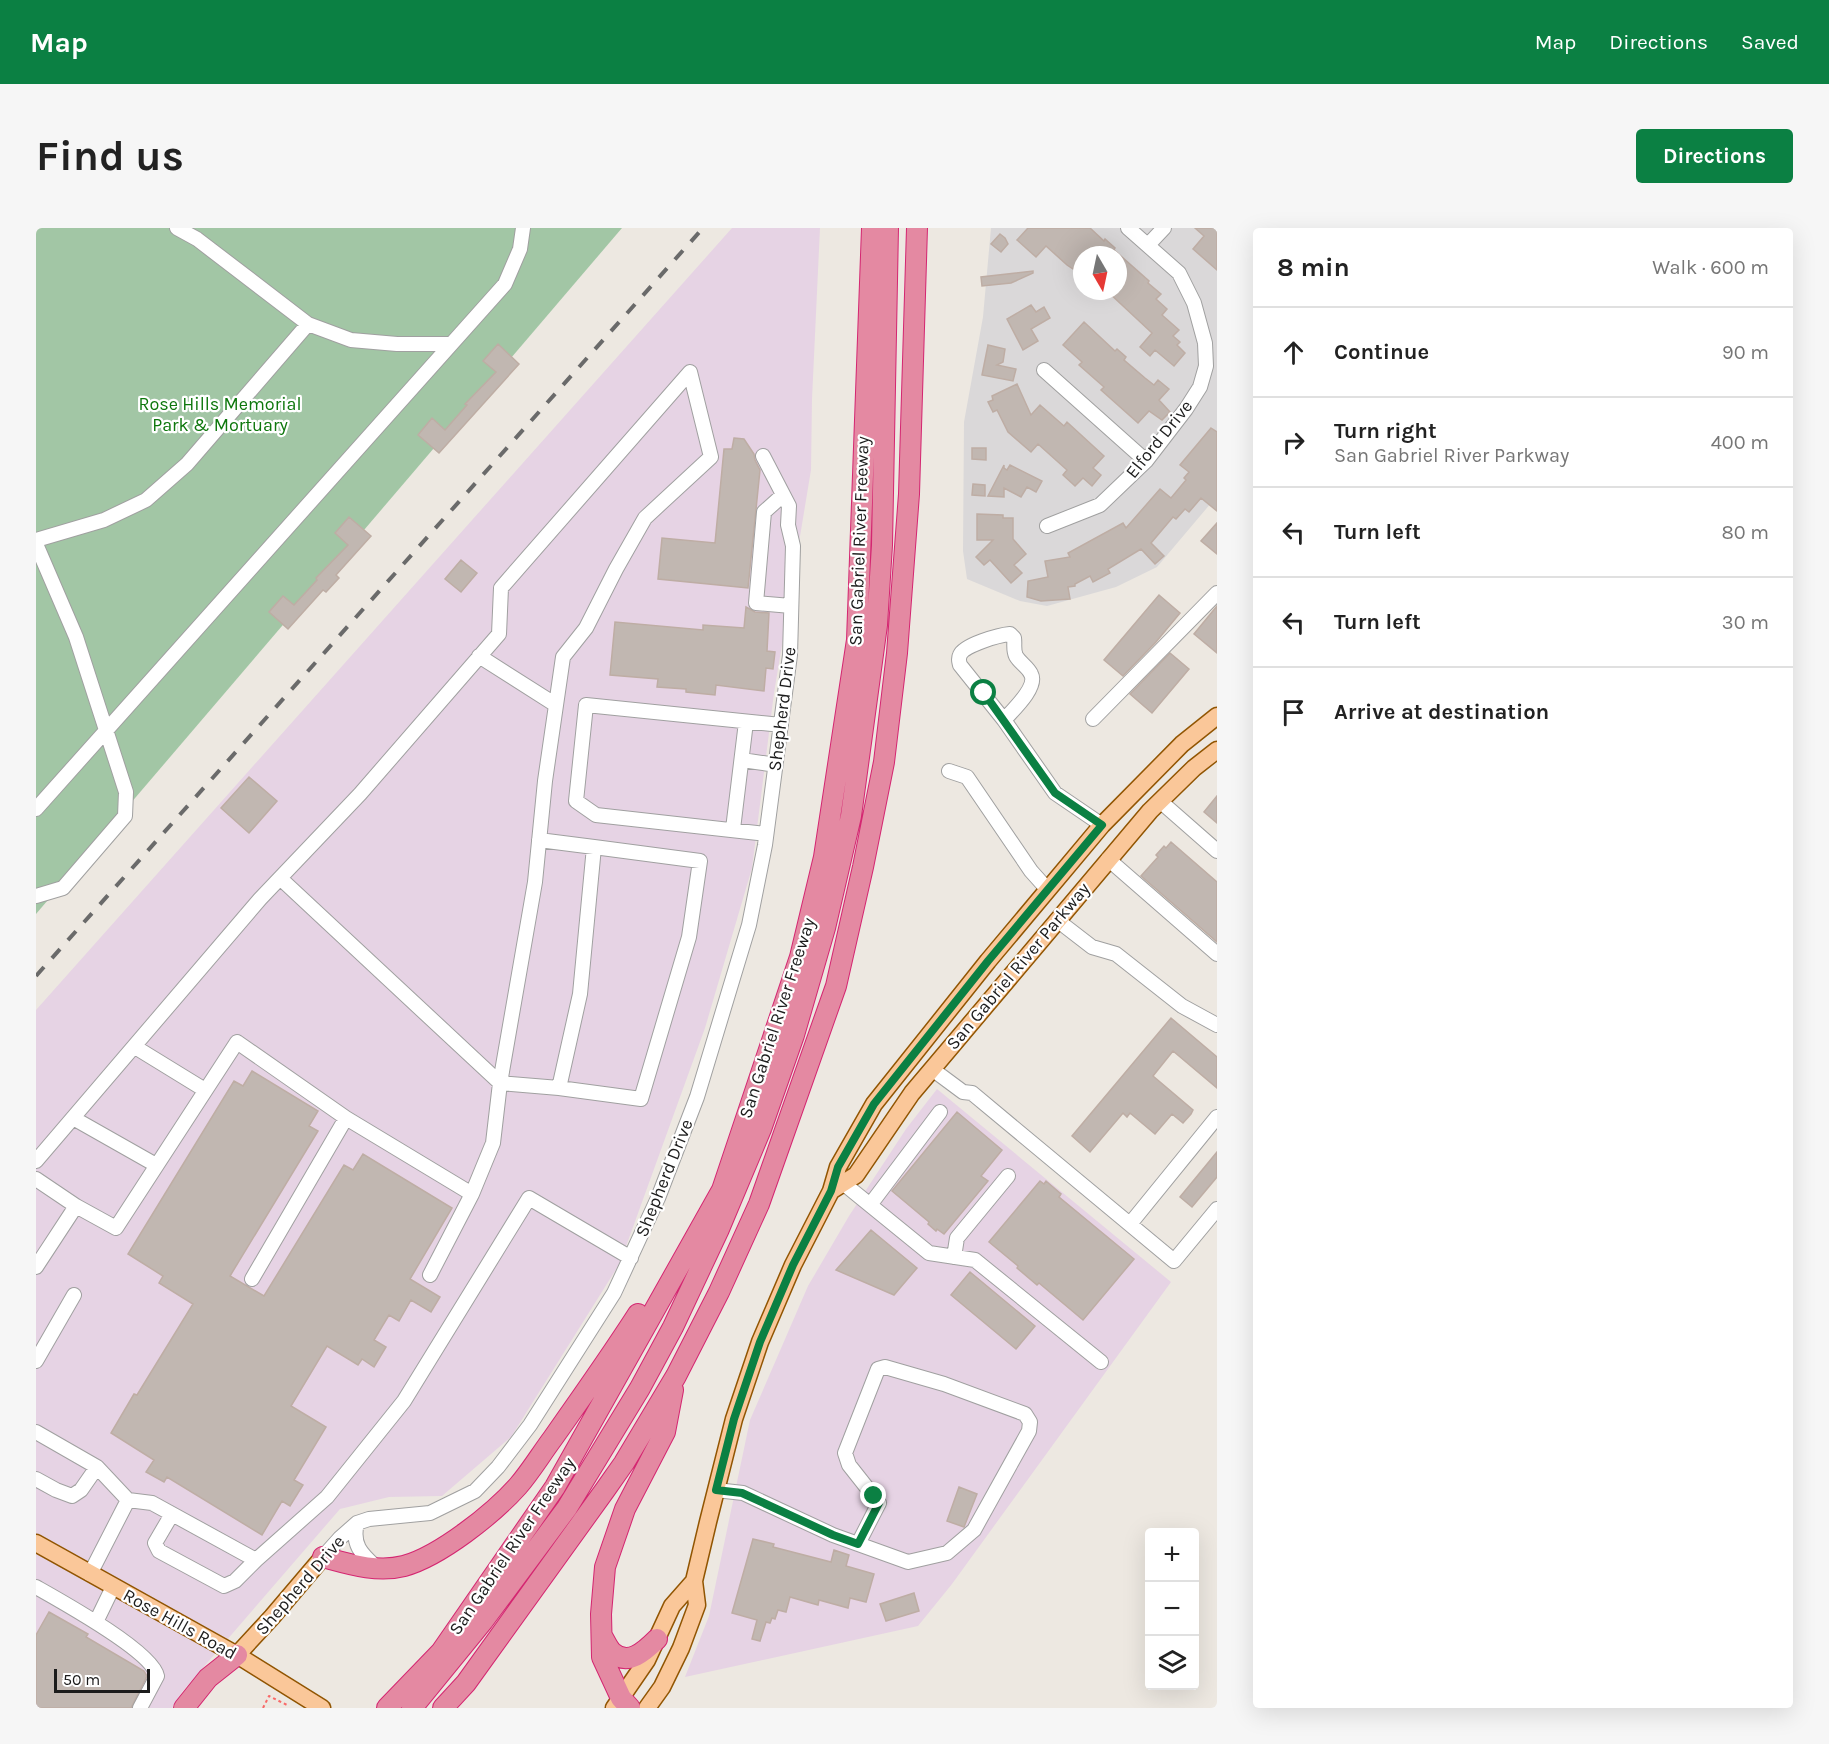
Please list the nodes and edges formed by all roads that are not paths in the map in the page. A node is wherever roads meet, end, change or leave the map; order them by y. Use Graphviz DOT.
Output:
graph roads {
  1 [pos="177,228"];
  2 [pos="523,228"];
  3 [pos="872,228"];
  4 [pos="888,228"];
  5 [pos="899,228"];
  6 [pos="917,228"];
  7 [pos="1128,228"];
  8 [pos="1164,228"];
  9 [pos="1148,245"];
  10 [pos="308,324"];
  11 [pos="452,344"];
  12 [pos="1044,370"];
  13 [pos="763,456"];
  14 [pos="1146,461"];
  15 [pos="783,495"];
  16 [pos="1047,526"];
  17 [pos="36,542"];
  18 [pos="1217,593"];
  19 [pos="791,606"];
  20 [pos="479,656"];
  21 [pos="556,705"];
  22 [pos="1217,716"];
  23 [pos="1094,719"];
  24 [pos="1004,720"];
  25 [pos="746,722"];
  26 [pos="781,725"];
  27 [pos="106,730"];
  28 [pos="1217,750"];
  29 [pos="742,760"];
  30 [pos="776,765"];
  31 [pos="948,771"];
  32 [pos="1160,801"];
  33 [pos="36,809"];
  34 [pos="1102,825"];
  35 [pos="733,829"];
  36 [pos="766,834"];
  37 [pos="539,840"];
  38 [pos="594,847"];
  39 [pos="1217,851"];
  40 [pos="1108,860"];
  41 [pos="280,878"];
  42 [pos="1048,890"];
  43 [pos="36,896"];
  44 [pos="1057,920"];
  45 [pos="1217,954"];
  46 [pos="1217,1026"];
  47 [pos="135,1047"];
  48 [pos="932,1069"];
  49 [pos="500,1083"];
  50 [pos="559,1088"];
  51 [pos="205,1090"];
  52 [pos="940,1112"];
  53 [pos="1217,1117"];
  54 [pos="73,1118"];
  55 [pos="346,1118"];
  56 [pos="36,1161"];
  57 [pos="156,1165"];
  58 [pos="1008,1176"];
  59 [pos="36,1179"];
  60 [pos="837,1187"];
  61 [pos="722,1190"];
  62 [pos="472,1194"];
  63 [pos="870,1205"];
  64 [pos="76,1206"];
  65 [pos="1217,1209"];
  66 [pos="1130,1224"];
  67 [pos="954,1257"];
  68 [pos="631,1258"];
  69 [pos="36,1268"];
  70 [pos="430,1275"];
  71 [pos="252,1279"];
  72 [pos="74,1295"];
  73 [pos="36,1361"];
  74 [pos="1101,1362"];
  75 [pos="676,1376"];
  76 [pos="36,1432"];
  77 [pos="98,1467"];
  78 [pos="36,1479"];
  79 [pos="605,1490"];
  80 [pos="716,1490"];
  81 [pos="128,1500"];
  82 [pos="172,1514"];
  83 [pos="357,1523"];
  84 [pos="858,1544"];
  85 [pos="37,1545"];
  86 [pos="323,1557"];
  87 [pos="256,1560"];
  88 [pos="378,1569"];
  89 [pos="90,1574"];
  90 [pos="694,1581"];
  91 [pos="36,1587"];
  92 [pos="113,1587"];
  93 [pos="96,1622"];
  94 [pos="602,1636"];
  95 [pos="657,1640"];
  96 [pos="237,1655"];
  97 [pos="622,1705"];
  98 [pos="321,1707"];
  99 [pos="140,1708"];
  100 [pos="184,1708"];
  101 [pos="387,1708"];
  102 [pos="412,1708"];
  103 [pos="443,1708"];
  104 [pos="647,1708"];
  1 -- 10 [label="street"];
  2 -- 11 [label="street"];
  3 -- 61 [label="highway, San Gabriel River Freeway"];
  4 -- 102 [label="highway"];
  5 -- 79 [label="highway"];
  6 -- 75 [label="highway"];
  7 -- 9 [label="street, Elford Drive"];
  8 -- 9 [label="street"];
  9 -- 14 [label="street, Elford Drive"];
  10 -- 11 [label="street"];
  10 -- 17 [label="street"];
  11 -- 27 [label="street"];
  12 -- 14 [label="street"];
  13 -- 15 [label="street, Shepherd Drive"];
  14 -- 16 [label="street, Elford Drive"];
  15 -- 19 [label="street, Shepherd Drive"];
  15 -- 19 [label="street"];
  17 -- 27 [label="street"];
  18 -- 23 [label="street"];
  19 -- 26 [label="street, Shepherd Drive"];
  20 -- 21 [label="street"];
  20 -- 21 [label="street"];
  20 -- 41 [label="street"];
  21 -- 37 [label="street"];
  22 -- 34 [label="main road, San Gabriel River Parkway"];
  24 -- 24 [label="street"];
  24 -- 34 [label="street"];
  25 -- 26 [label="street"];
  25 -- 29 [label="street"];
  25 -- 35 [label="street"];
  26 -- 30 [label="street, Shepherd Drive"];
  27 -- 33 [label="street"];
  27 -- 43 [label="street"];
  28 -- 32 [label="main road, San Gabriel River Parkway"];
  29 -- 30 [label="street"];
  29 -- 35 [label="street"];
  30 -- 36 [label="street, Shepherd Drive"];
  31 -- 42 [label="street"];
  32 -- 39 [label="street"];
  32 -- 40 [label="main road, San Gabriel River Parkway"];
  34 -- 42 [label="main road, San Gabriel River Parkway"];
  35 -- 36 [label="street"];
  36 -- 68 [label="street, Shepherd Drive"];
  37 -- 38 [label="street"];
  37 -- 49 [label="street"];
  38 -- 50 [label="street"];
  38 -- 50 [label="street"];
  40 -- 44 [label="main road, San Gabriel River Parkway"];
  40 -- 45 [label="street"];
  41 -- 47 [label="street"];
  41 -- 49 [label="street"];
  42 -- 60 [label="main road, San Gabriel River Parkway"];
  44 -- 46 [label="street"];
  44 -- 48 [label="main road, San Gabriel River Parkway"];
  47 -- 51 [label="street"];
  47 -- 54 [label="street"];
  48 -- 60 [label="main road, San Gabriel River Parkway"];
  48 -- 66 [label="street"];
  49 -- 50 [label="street"];
  49 -- 62 [label="street"];
  51 -- 55 [label="street"];
  51 -- 57 [label="street"];
  52 -- 63 [label="street"];
  53 -- 66 [label="street"];
  54 -- 56 [label="street"];
  54 -- 57 [label="street"];
  55 -- 62 [label="street"];
  55 -- 71 [label="street"];
  57 -- 64 [label="street"];
  58 -- 67 [label="street"];
  59 -- 64 [label="street"];
  60 -- 63 [label="street"];
  60 -- 80 [label="main road, San Gabriel River Parkway"];
  61 -- 88 [label="highway"];
  61 -- 101 [label="highway, San Gabriel River Freeway"];
  62 -- 70 [label="street"];
  63 -- 67 [label="street"];
  64 -- 69 [label="street"];
  65 -- 66 [label="street"];
  67 -- 74 [label="street"];
  68 -- 83 [label="street, Shepherd Drive"];
  68 -- 87 [label="street"];
  72 -- 73 [label="street"];
  75 -- 79 [label="highway"];
  75 -- 94 [label="highway"];
  76 -- 77 [label="street"];
  77 -- 78 [label="street"];
  77 -- 81 [label="street"];
  79 -- 103 [label="highway"];
  80 -- 84 [label="street"];
  80 -- 90 [label="main road, San Gabriel River Parkway"];
  81 -- 82 [label="street"];
  81 -- 89 [label="street"];
  82 -- 87 [label="street"];
  82 -- 87 [label="street"];
  83 -- 86 [label="street, Shepherd Drive"];
  83 -- 88 [label="street"];
  84 -- 84 [label="street"];
  85 -- 89 [label="main road, Rose Hills Road"];
  86 -- 88 [label="highway"];
  86 -- 96 [label="main road, Shepherd Drive"];
  89 -- 92 [label="main road, Rose Hills Road"];
  90 -- 95 [label="main road, San Gabriel River Parkway"];
  90 -- 104 [label="main road, San Gabriel River Parkway"];
  91 -- 93 [label="street"];
  92 -- 93 [label="street"];
  92 -- 96 [label="main road, Rose Hills Road"];
  93 -- 99 [label="street"];
  94 -- 95 [label="highway"];
  94 -- 97 [label="highway"];
  95 -- 97 [label="main road, San Gabriel River Parkway"];
  96 -- 98 [label="main road, Rose Hills Road"];
  96 -- 100 [label="highway"];
}
